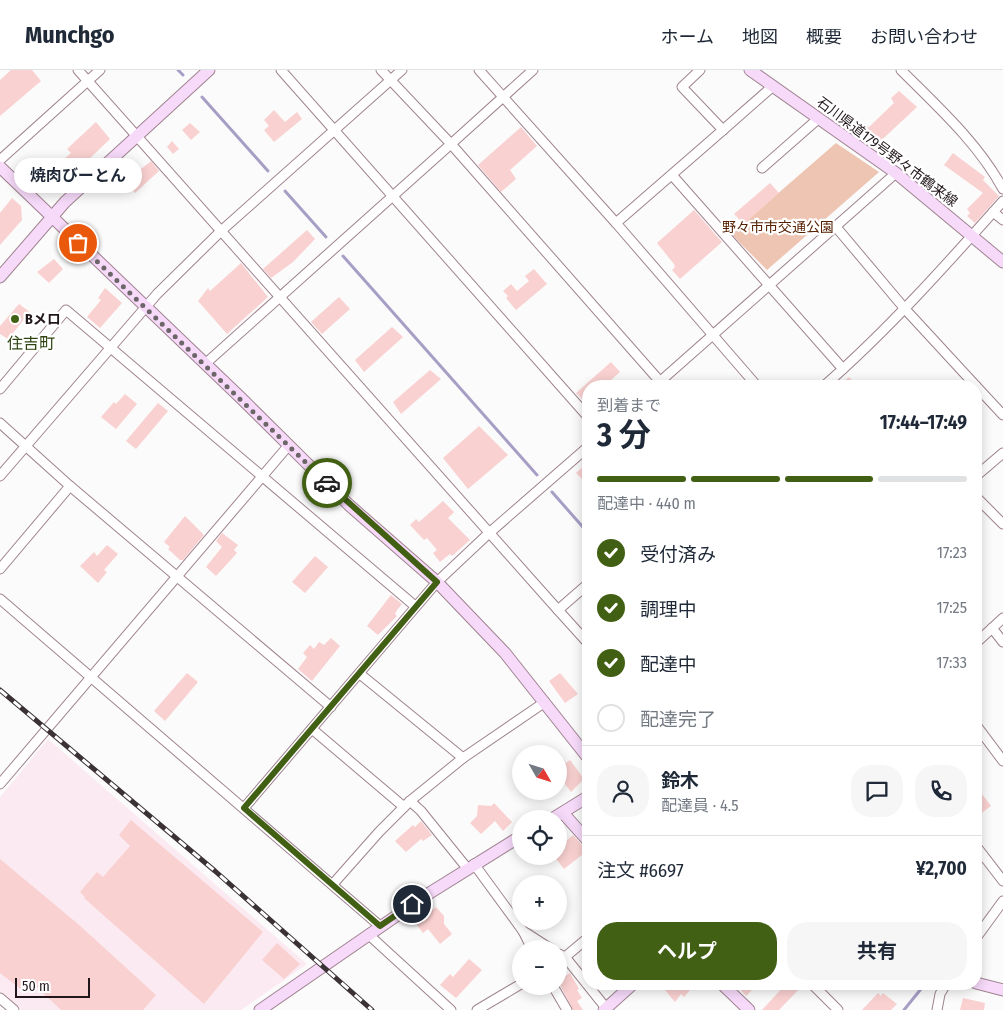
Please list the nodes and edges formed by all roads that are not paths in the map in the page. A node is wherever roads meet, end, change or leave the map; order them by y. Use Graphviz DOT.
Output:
graph roads {
  1 [pos="78,70"];
  2 [pos="100,70"];
  3 [pos="209,70"];
  4 [pos="281,70"];
  5 [pos="381,70"];
  6 [pos="402,70"];
  7 [pos="479,70"];
  8 [pos="534,70"];
  9 [pos="700,70"];
  10 [pos="750,70"];
  11 [pos="901,70"];
  12 [pos="88,80"];
  13 [pos="391,81"];
  14 [pos="773,86"];
  15 [pos="504,98"];
  16 [pos="819,118"];
  17 [pos="334,130"];
  18 [pos="723,130"];
  19 [pos="137,136"];
  20 [pos="450,144"];
  21 [pos="0,160"];
  22 [pos="0,167"];
  23 [pos="762,168"];
  24 [pos="896,173"];
  25 [pos="672,175"];
  26 [pos="1003,189"];
  27 [pos="392,196"];
  28 [pos="1003,201"];
  29 [pos="993,212"];
  30 [pos="50,217"];
  31 [pos="1003,220"];
  32 [pos="616,223"];
  33 [pos="836,227"];
  34 [pos="221,231"];
  35 [pos="972,236"];
  36 [pos="1003,262"];
  37 [pos="0,277"];
  38 [pos="771,285"];
  39 [pos="280,296"];
  40 [pos="145,306"];
  41 [pos="905,309"];
  42 [pos="713,336"];
  43 [pos="113,347"];
  44 [pos="205,364"];
  45 [pos="843,369"];
  46 [pos="656,380"];
  47 [pos="665,380"];
  48 [pos="752,380"];
  49 [pos="831,380"];
  50 [pos="970,380"];
  51 [pos="0,389"];
  52 [pos="982,392"];
  53 [pos="582,410"];
  54 [pos="1003,415"];
  55 [pos="0,424"];
  56 [pos="289,445"];
  57 [pos="26,446"];
  58 [pos="582,452"];
  59 [pos="1003,453"];
  60 [pos="982,471"];
  61 [pos="262,475"];
  62 [pos="0,476"];
  63 [pos="70,486"];
  64 [pos="982,503"];
  65 [pos="1003,524"];
  66 [pos="488,534"];
  67 [pos="0,569"];
  68 [pos="176,576"];
  69 [pos="437,582"];
  70 [pos="582,590"];
  71 [pos="0,600"];
  72 [pos="415,606"];
  73 [pos="558,610"];
  74 [pos="1003,618"];
  75 [pos="992,628"];
  76 [pos="582,637"];
  77 [pos="982,637"];
  78 [pos="1003,642"];
  79 [pos="360,674"];
  80 [pos="91,679"];
  81 [pos="545,702"];
  82 [pos="332,707"];
  83 [pos="312,729"];
  84 [pos="982,733"];
  85 [pos="582,750"];
  86 [pos="463,758"];
  87 [pos="1003,761"];
  88 [pos="0,784"];
  89 [pos="582,800"];
  90 [pos="407,804"];
  91 [pos="244,808"];
  92 [pos="567,810"];
  93 [pos="567,816"];
  94 [pos="582,834"];
  95 [pos="512,841"];
  96 [pos="982,854"];
  97 [pos="470,866"];
  98 [pos="1003,880"];
  99 [pos="333,884"];
  100 [pos="1003,901"];
  101 [pos="380,926"];
  102 [pos="982,930"];
  103 [pos="523,931"];
  104 [pos="368,935"];
  105 [pos="528,940"];
  106 [pos="537,940"];
  107 [pos="582,942"];
  108 [pos="567,954"];
  109 [pos="567,964"];
  110 [pos="582,979"];
  111 [pos="982,985"];
  112 [pos="512,989"];
  113 [pos="592,990"];
  114 [pos="627,990"];
  115 [pos="728,990"];
  116 [pos="818,990"];
  117 [pos="942,990"];
  118 [pos="1003,990"];
  119 [pos="558,995"];
  120 [pos="0,998"];
  121 [pos="610,1008"];
  122 [pos="14,1010"];
  123 [pos="260,1010"];
  124 [pos="452,1010"];
  125 [pos="477,1010"];
  126 [pos="567,1010"];
  127 [pos="749,1010"];
  128 [pos="838,1010"];
  129 [pos="937,1010"];
  1 -- 12 [label="street"];
  2 -- 12 [label="street"];
  3 -- 19 [label="street"];
  4 -- 17 [label="street"];
  5 -- 13 [label="street"];
  6 -- 13 [label="street"];
  7 -- 15 [label="street"];
  8 -- 15 [label="street"];
  9 -- 18 [label="street"];
  10 -- 14 [label="street, 石川県道179号野々市鶴来線"];
  11 -- 26 [label="street"];
  12 -- 19 [label="street"];
  12 -- 21 [label="street"];
  13 -- 17 [label="street"];
  13 -- 20 [label="street"];
  14 -- 16 [label="street, 石川県道179号野々市鶴来線"];
  14 -- 18 [label="street"];
  15 -- 20 [label="street"];
  15 -- 32 [label="street"];
  16 -- 23 [label="street"];
  16 -- 24 [label="street, 石川県道179号野々市鶴来線"];
  17 -- 27 [label="street"];
  17 -- 34 [label="street"];
  18 -- 25 [label="street"];
  19 -- 30 [label="street"];
  19 -- 34 [label="street"];
  20 -- 27 [label="street"];
  20 -- 46 [label="street"];
  22 -- 30 [label="street"];
  24 -- 33 [label="street"];
  24 -- 35 [label="street, 石川県道179号野々市鶴来線"];
  25 -- 32 [label="street"];
  25 -- 38 [label="street"];
  27 -- 39 [label="street"];
  27 -- 53 [label="street"];
  28 -- 29 [label="street"];
  29 -- 31 [label="street"];
  29 -- 35 [label="street"];
  30 -- 37 [label="street"];
  30 -- 40 [label="street"];
  32 -- 42 [label="street"];
  33 -- 38 [label="street"];
  33 -- 41 [label="street"];
  34 -- 39 [label="street"];
  34 -- 40 [label="street"];
  35 -- 36 [label="street, 石川県道179号野々市鶴来線"];
  35 -- 41 [label="street"];
  38 -- 42 [label="street"];
  38 -- 45 [label="street"];
  39 -- 44 [label="street"];
  39 -- 66 [label="street"];
  40 -- 43 [label="street"];
  40 -- 44 [label="street"];
  41 -- 45 [label="street"];
  41 -- 50 [label="street"];
  42 -- 47 [label="street"];
  42 -- 48 [label="street"];
  43 -- 51 [label="street"];
  43 -- 57 [label="street"];
  43 -- 61 [label="street"];
  44 -- 56 [label="street"];
  45 -- 49 [label="street"];
  52 -- 54 [label="street"];
  55 -- 57 [label="street"];
  56 -- 61 [label="street"];
  56 -- 69 [label="street"];
  57 -- 62 [label="street"];
  57 -- 63 [label="street"];
  58 -- 66 [label="street"];
  59 -- 60 [label="street"];
  61 -- 68 [label="street"];
  61 -- 72 [label="street"];
  63 -- 67 [label="street"];
  63 -- 68 [label="street"];
  64 -- 65 [label="street"];
  66 -- 69 [label="street"];
  66 -- 73 [label="street"];
  68 -- 80 [label="street"];
  68 -- 82 [label="street"];
  69 -- 72 [label="street"];
  69 -- 81 [label="street"];
  70 -- 73 [label="street"];
  71 -- 80 [label="street"];
  72 -- 79 [label="street"];
  73 -- 76 [label="street"];
  74 -- 75 [label="street"];
  75 -- 77 [label="street"];
  75 -- 78 [label="street"];
  79 -- 82 [label="street"];
  79 -- 86 [label="street"];
  80 -- 88 [label="street"];
  80 -- 91 [label="street"];
  81 -- 85 [label="street"];
  81 -- 86 [label="street"];
  82 -- 83 [label="street"];
  83 -- 90 [label="street"];
  83 -- 91 [label="street"];
  84 -- 87 [label="street"];
  86 -- 90 [label="street"];
  89 -- 92 [label="street"];
  90 -- 97 [label="street"];
  90 -- 99 [label="street"];
  91 -- 99 [label="street"];
  93 -- 94 [label="street"];
  95 -- 97 [label="street"];
  96 -- 98 [label="street"];
  97 -- 101 [label="street"];
  97 -- 103 [label="street"];
  99 -- 101 [label="street"];
  100 -- 102 [label="street"];
  101 -- 104 [label="street"];
  103 -- 105 [label="street"];
  103 -- 106 [label="street"];
  104 -- 123 [label="street"];
  104 -- 124 [label="street"];
  107 -- 108 [label="street"];
  109 -- 110 [label="street"];
  111 -- 118 [label="street"];
  112 -- 125 [label="street"];
  113 -- 121 [label="street"];
  114 -- 121 [label="street"];
  115 -- 127 [label="street"];
  116 -- 128 [label="street"];
  117 -- 129 [label="street"];
  119 -- 126 [label="street"];
  120 -- 122 [label="street"];
}
